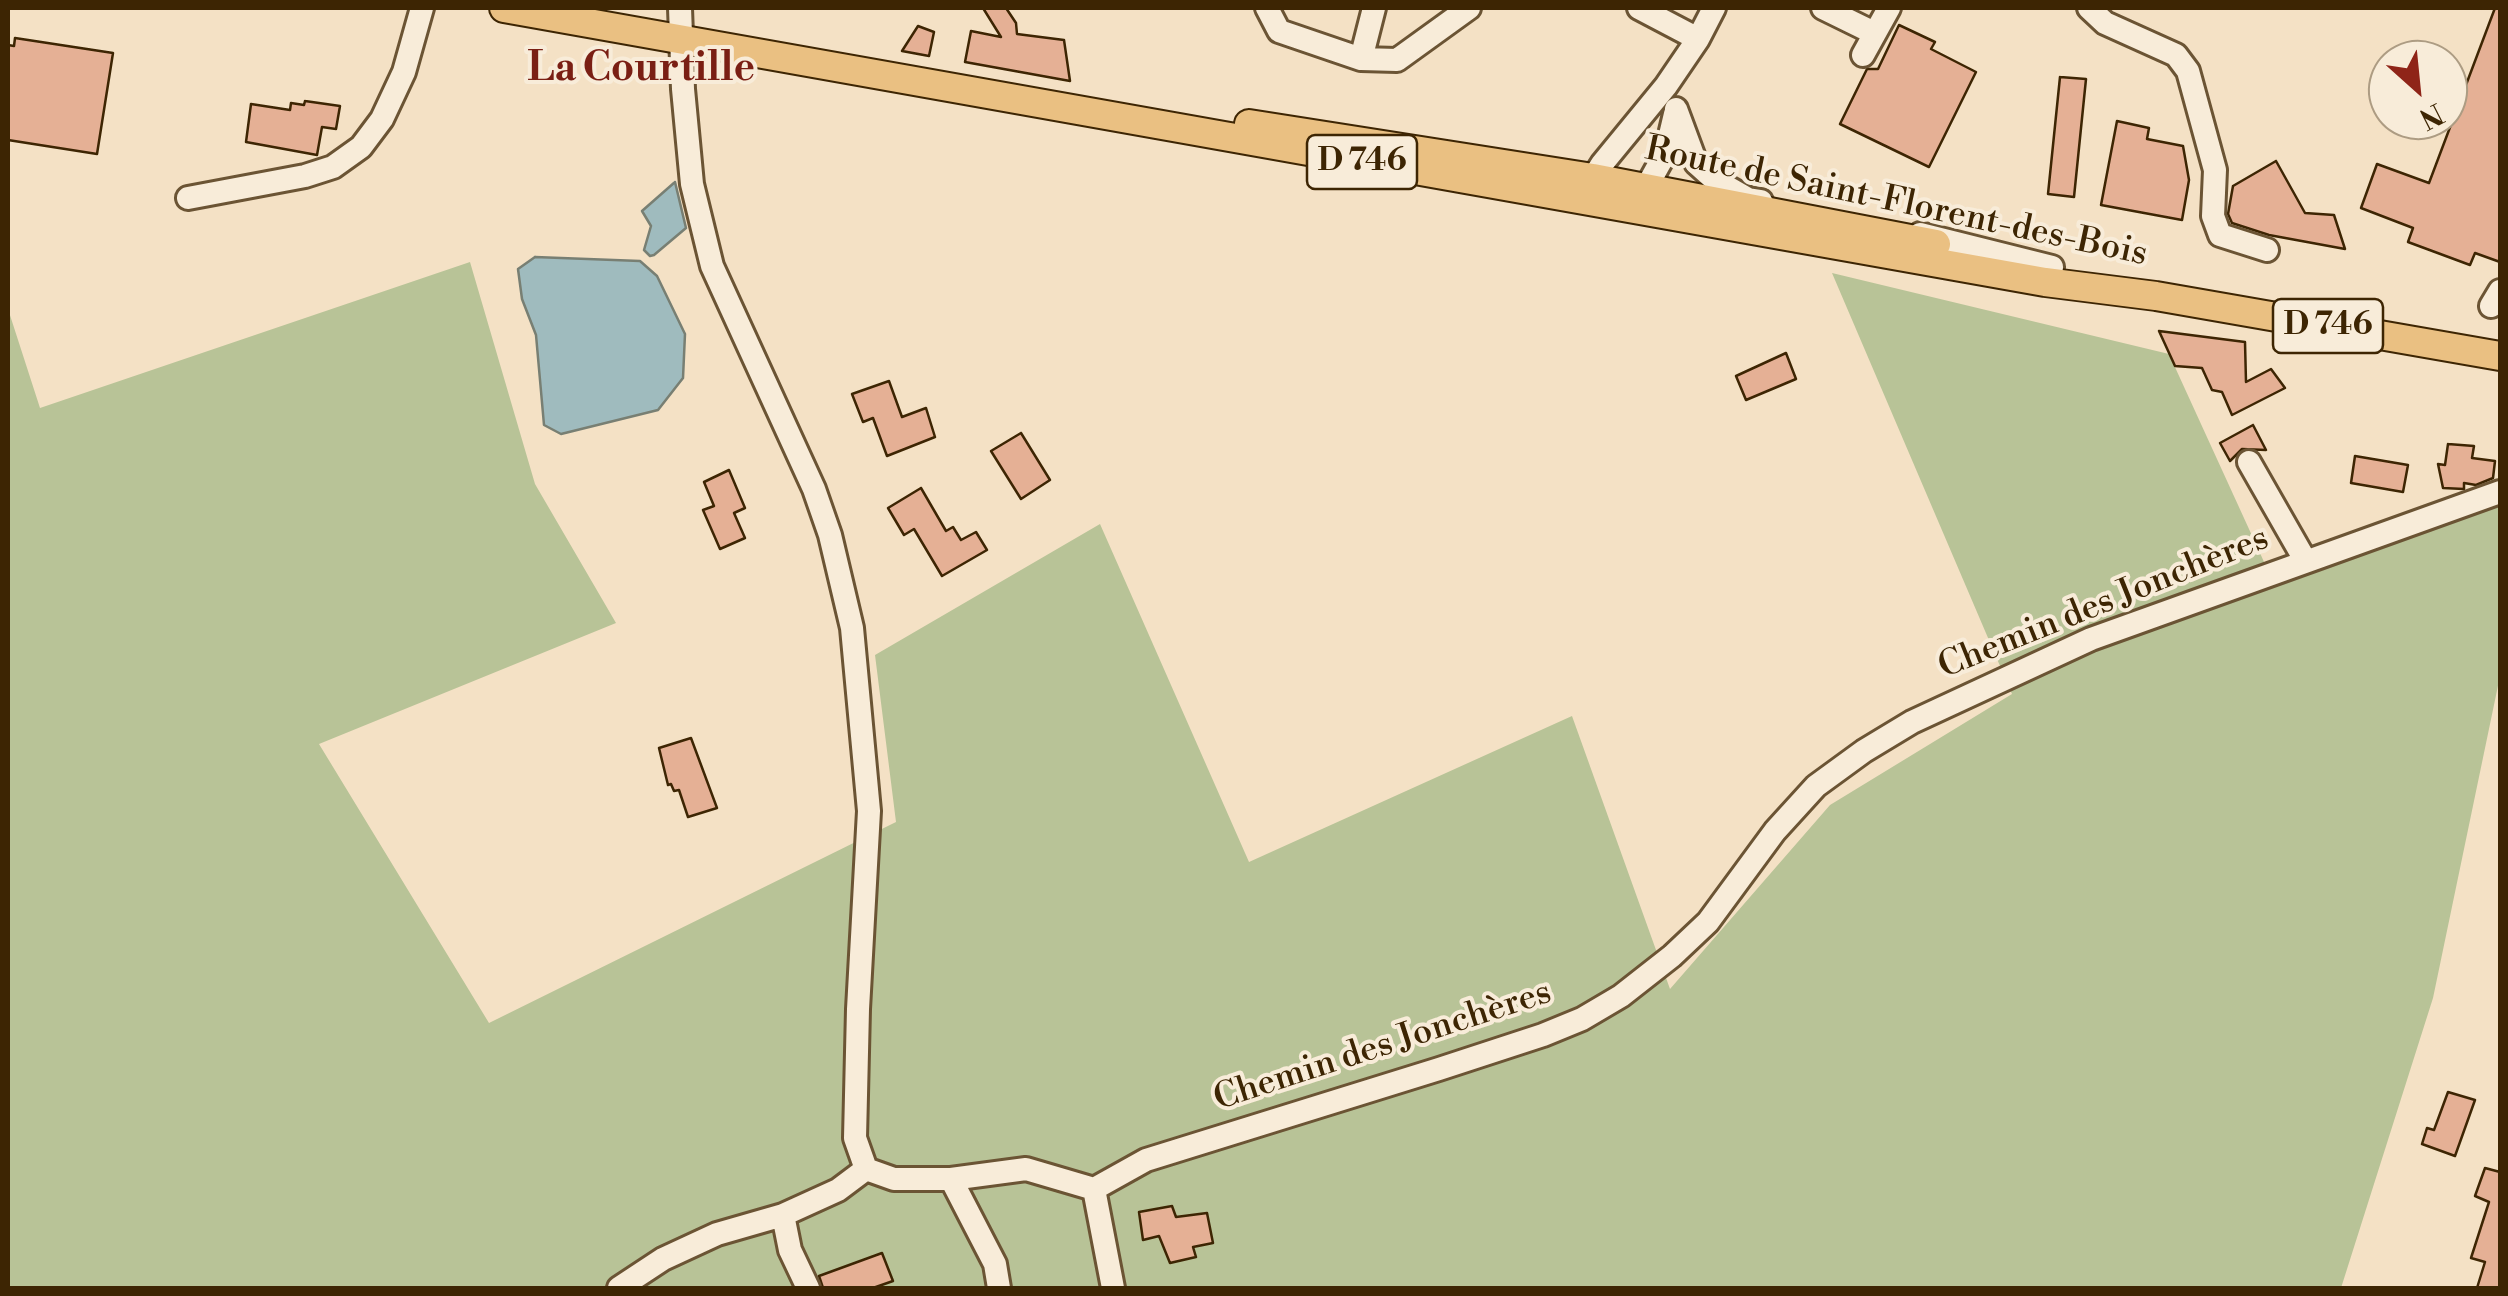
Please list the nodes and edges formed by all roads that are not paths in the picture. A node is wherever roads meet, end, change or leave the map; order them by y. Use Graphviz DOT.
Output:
graph roads {
  1 [pos="422,8"];
  2 [pos="504,8"];
  3 [pos="680,8"];
  4 [pos="1267,8"];
  5 [pos="1374,8"];
  6 [pos="1469,8"];
  7 [pos="1639,8"];
  8 [pos="1714,8"];
  9 [pos="1823,8"];
  10 [pos="1889,8"];
  11 [pos="2088,8"];
  12 [pos="1874,33"];
  13 [pos="1698,39"];
  14 [pos="682,40"];
  15 [pos="1863,55"];
  16 [pos="1361,59"];
  17 [pos="1034,100"];
  18 [pos="1676,109"];
  19 [pos="1382,166"];
  20 [pos="1604,187"];
  21 [pos="1646,188"];
  22 [pos="188,198"];
  23 [pos="1690,220"];
  24 [pos="2267,250"];
  25 [pos="2052,267"];
  26 [pos="2156,296"];
  27 [pos="2500,356"];
  28 [pos="2249,462"];
  29 [pos="2500,492"];
  30 [pos="2305,560"];
  31 [pos="866,1169"];
  32 [pos="951,1179"];
  33 [pos="1094,1189"];
  34 [pos="784,1215"];
  35 [pos="619,1288"];
  36 [pos="808,1288"];
  37 [pos="999,1288"];
  38 [pos="1113,1288"];
  1 -- 22 [label="street"];
  2 -- 14 [label="main road, Route de Saint-Florent-des-Bois / D 746"];
  3 -- 14 [label="street"];
  4 -- 16 [label="street"];
  5 -- 16 [label="street"];
  6 -- 16 [label="street"];
  7 -- 13 [label="street"];
  8 -- 13 [label="street"];
  9 -- 12 [label="street"];
  10 -- 12 [label="street"];
  11 -- 24 [label="street"];
  12 -- 15 [label="street"];
  13 -- 18 [label="street"];
  13 -- 20 [label="street"];
  14 -- 17 [label="main road, Route de Saint-Florent-des-Bois / D 746"];
  14 -- 31 [label="street"];
  17 -- 19 [label="main road, Route de Saint-Florent-des-Bois / D 746"];
  17 -- 20 [label="main road, Route de Saint-Florent-des-Bois / D 746"];
  18 -- 21 [label="street"];
  18 -- 25 [label="street"];
  19 -- 20 [label="street"];
  19 -- 23 [label="main road, Route de Saint-Florent-des-Bois / D 746"];
  20 -- 21 [label="main road, Route de Saint-Florent-des-Bois / D 746"];
  20 -- 23 [label="street"];
  21 -- 25 [label="main road, Route de Saint-Florent-des-Bois / D 746"];
  23 -- 26 [label="main road, Route de Saint-Florent-des-Bois / D 746"];
  25 -- 26 [label="main road, Route de Saint-Florent-des-Bois / D 746"];
  26 -- 27 [label="main road, D 746"];
  28 -- 30 [label="street"];
  29 -- 30 [label="street, Chemin des Jonchères"];
  30 -- 33 [label="street, Chemin des Jonchères"];
  31 -- 32 [label="street"];
  31 -- 34 [label="street"];
  32 -- 33 [label="street"];
  32 -- 37 [label="street"];
  33 -- 38 [label="street"];
  34 -- 35 [label="street"];
  34 -- 36 [label="street"];
}
